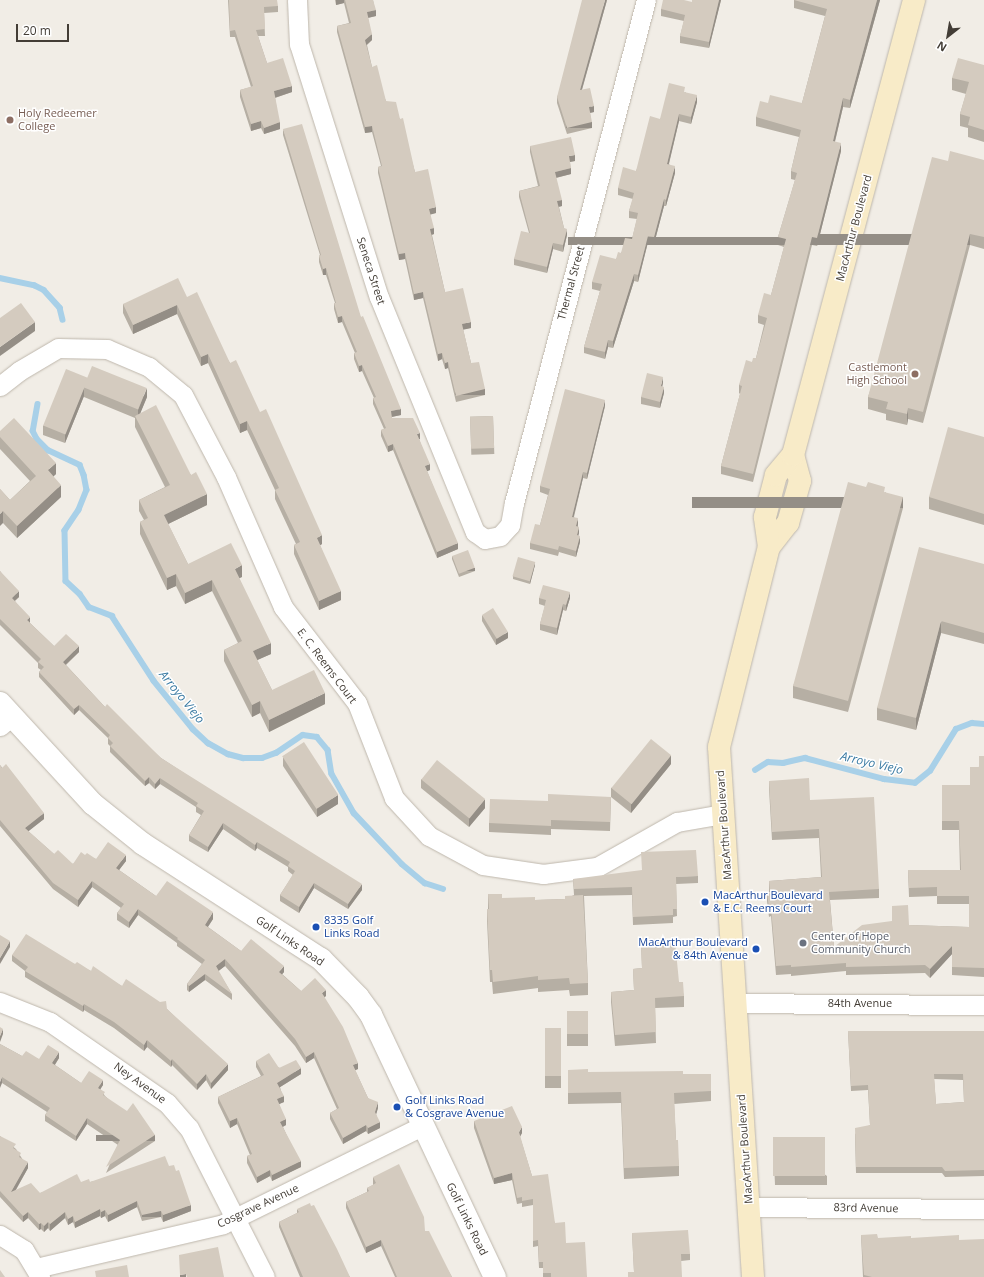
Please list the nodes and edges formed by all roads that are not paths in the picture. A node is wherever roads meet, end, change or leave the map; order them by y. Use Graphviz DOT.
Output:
graph roads {
  1 [pos="297,0"];
  2 [pos="646,0"];
  3 [pos="914,0"];
  4 [pos="0,386"];
  5 [pos="475,532"];
  6 [pos="4,715"];
  7 [pos="723,814"];
  8 [pos="0,1002"];
  9 [pos="735,1003"];
  10 [pos="984,1005"];
  11 [pos="422,1126"];
  12 [pos="748,1207"];
  13 [pos="984,1209"];
  14 [pos="237,1217"];
  15 [pos="0,1235"];
  16 [pos="38,1272"];
  17 [pos="265,1277"];
  18 [pos="495,1277"];
  19 [pos="752,1277"];
  1 -- 5 [label="street, Seneca Street"];
  2 -- 5 [label="street, Thermal Street"];
  3 -- 7 [label="main road, MacArthur Boulevard"];
  4 -- 7 [label="street, E. C. Reems Court"];
  6 -- 11 [label="street, Golf Links Road"];
  7 -- 9 [label="main road, MacArthur Boulevard"];
  8 -- 14 [label="street, Ney Avenue"];
  9 -- 10 [label="street, 84th Avenue"];
  9 -- 12 [label="main road, MacArthur Boulevard"];
  11 -- 14 [label="street, Cosgrave Avenue"];
  11 -- 18 [label="street, Golf Links Road"];
  12 -- 13 [label="street, 83rd Avenue"];
  12 -- 19 [label="main road, MacArthur Boulevard"];
  14 -- 16 [label="street, Cosgrave Avenue"];
  14 -- 17 [label="street, Ney Avenue"];
  15 -- 16 [label="street"];
}
